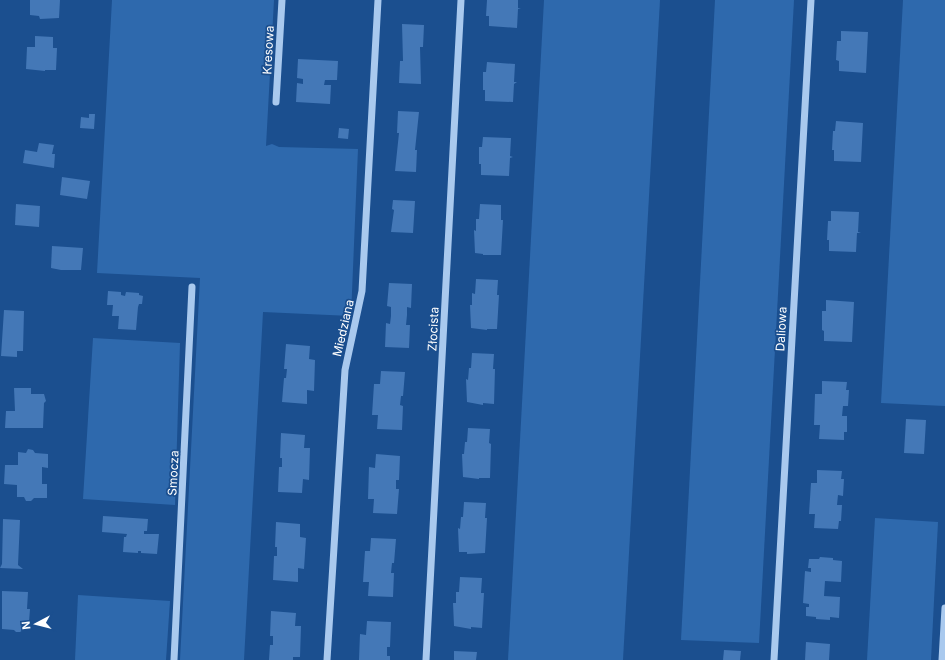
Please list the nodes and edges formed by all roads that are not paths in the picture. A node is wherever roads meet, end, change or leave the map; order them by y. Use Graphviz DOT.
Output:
graph roads {
  1 [pos="282,0"];
  2 [pos="378,0"];
  3 [pos="461,0"];
  4 [pos="811,0"];
  5 [pos="276,102"];
  6 [pos="192,287"];
  7 [pos="945,608"];
  8 [pos="174,660"];
  9 [pos="327,660"];
  10 [pos="426,660"];
  11 [pos="774,660"];
  12 [pos="942,660"];
  1 -- 5 [label="street, Kresowa"];
  2 -- 9 [label="street, Miedziana"];
  3 -- 10 [label="street, Złocista"];
  4 -- 11 [label="street, Daliowa"];
  6 -- 8 [label="street, Smocza"];
  7 -- 12 [label="street"];
}
